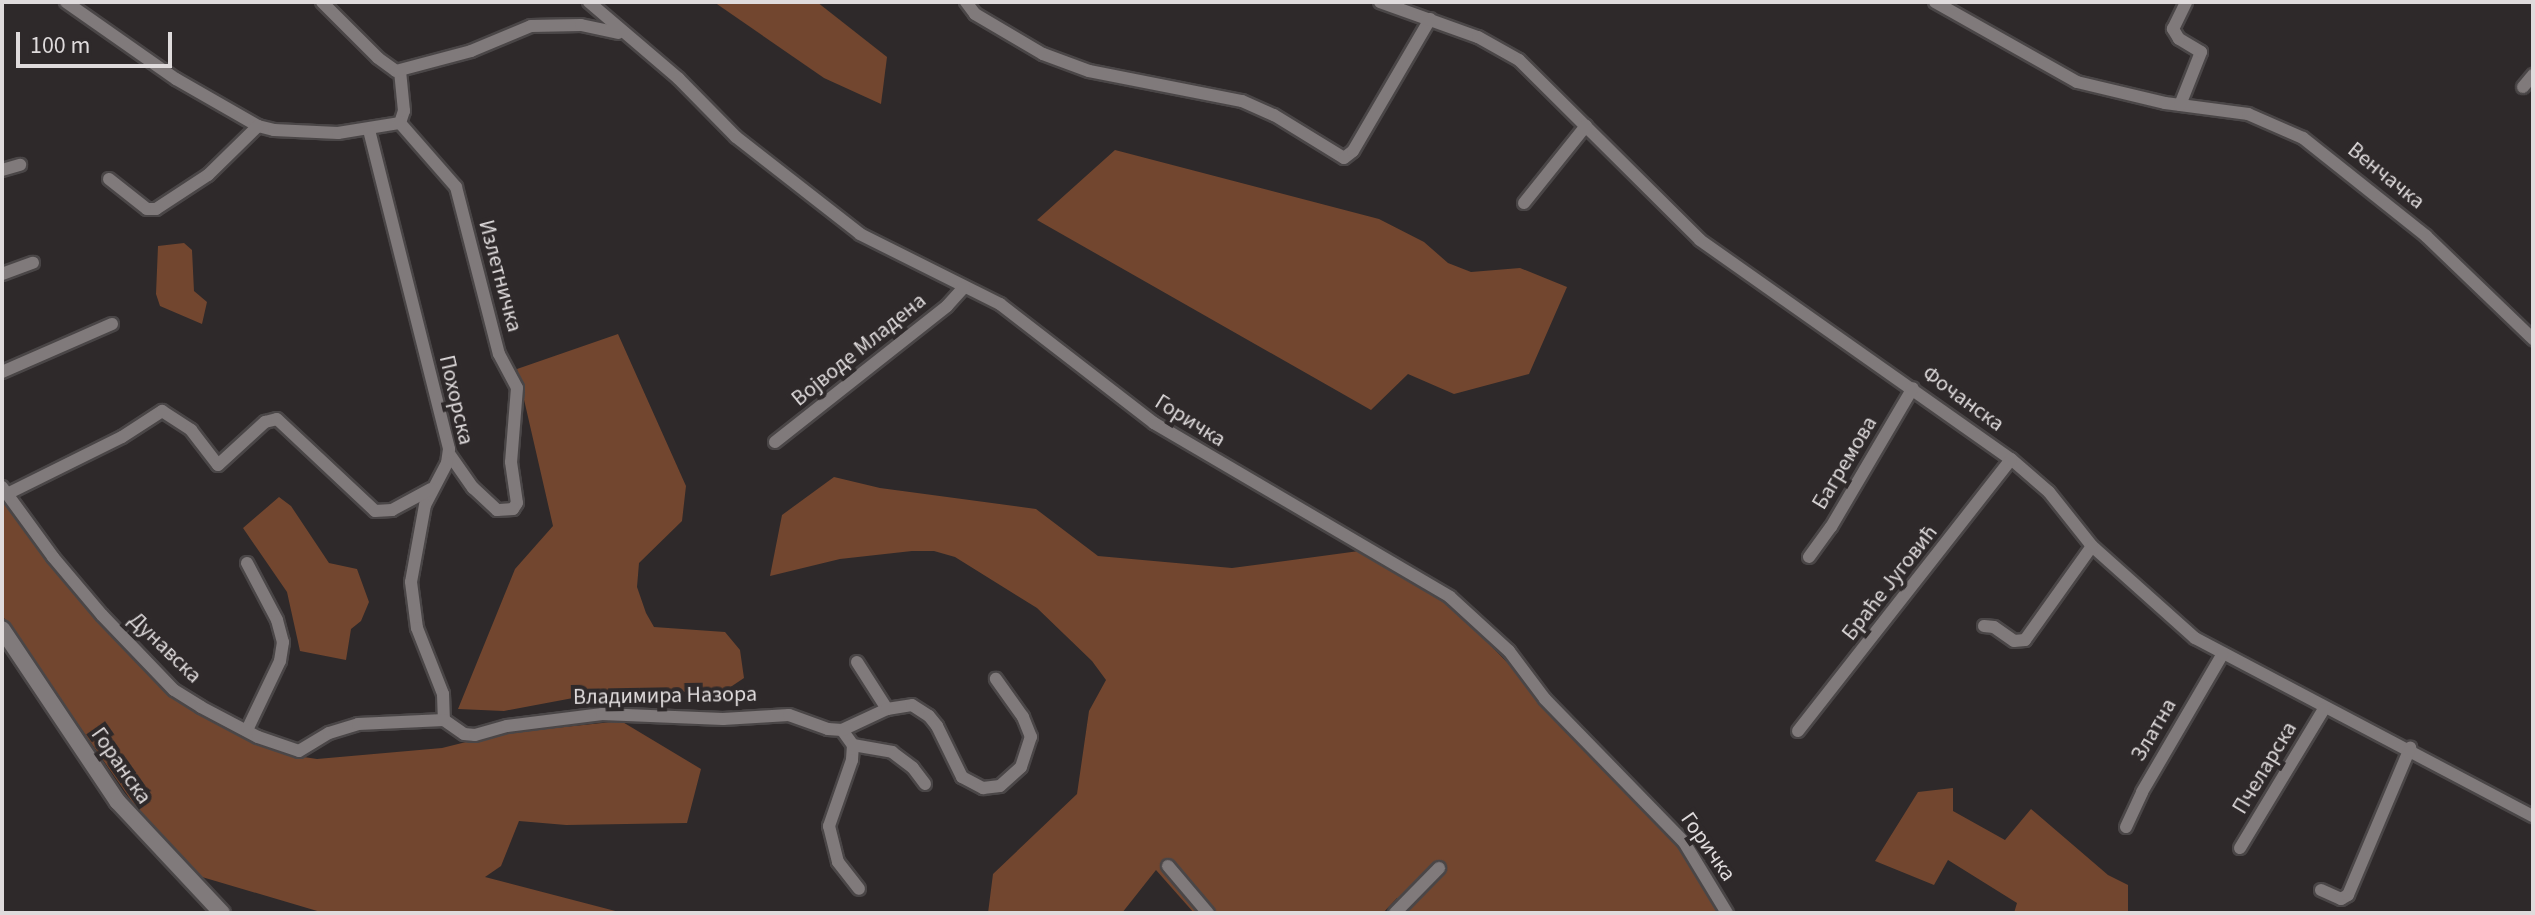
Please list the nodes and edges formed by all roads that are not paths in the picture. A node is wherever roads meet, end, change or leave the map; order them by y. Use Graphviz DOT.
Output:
graph roads {
  1 [pos="66,2"];
  2 [pos="322,2"];
  3 [pos="589,2"];
  4 [pos="966,2"];
  5 [pos="1380,2"];
  6 [pos="1935,2"];
  7 [pos="2186,2"];
  8 [pos="1430,19"];
  9 [pos="622,34"];
  10 [pos="400,71"];
  11 [pos="2533,75"];
  12 [pos="2523,87"];
  13 [pos="2180,105"];
  14 [pos="400,123"];
  15 [pos="258,126"];
  16 [pos="1586,126"];
  17 [pos="369,130"];
  18 [pos="20,165"];
  19 [pos="2,170"];
  20 [pos="109,179"];
  21 [pos="1524,203"];
  22 [pos="33,263"];
  23 [pos="2,274"];
  24 [pos="964,287"];
  25 [pos="112,324"];
  26 [pos="2533,339"];
  27 [pos="2,372"];
  28 [pos="1913,388"];
  29 [pos="775,442"];
  30 [pos="450,455"];
  31 [pos="2011,459"];
  32 [pos="431,489"];
  33 [pos="5,490"];
  34 [pos="2092,546"];
  35 [pos="1809,557"];
  36 [pos="247,563"];
  37 [pos="1984,626"];
  38 [pos="2,629"];
  39 [pos="2222,655"];
  40 [pos="857,662"];
  41 [pos="996,679"];
  42 [pos="887,709"];
  43 [pos="2324,709"];
  44 [pos="444,720"];
  45 [pos="247,730"];
  46 [pos="842,730"];
  47 [pos="1798,731"];
  48 [pos="853,745"];
  49 [pos="2410,748"];
  50 [pos="925,784"];
  51 [pos="2533,816"];
  52 [pos="2126,827"];
  53 [pos="2240,848"];
  54 [pos="1168,866"];
  55 [pos="1439,868"];
  56 [pos="859,889"];
  57 [pos="2321,890"];
  58 [pos="222,913"];
  59 [pos="1208,913"];
  60 [pos="1395,913"];
  61 [pos="1727,913"];
  1 -- 15 [label="street"];
  2 -- 10 [label="street"];
  3 -- 9 [label="street, Горичка"];
  4 -- 8 [label="street"];
  5 -- 8 [label="street, Фочанска"];
  6 -- 13 [label="street, Венчачка"];
  7 -- 13 [label="street"];
  8 -- 16 [label="street, Фочанска"];
  9 -- 10 [label="street"];
  9 -- 24 [label="street, Горичка"];
  10 -- 14 [label="street"];
  11 -- 12 [label="street"];
  13 -- 26 [label="street, Венчачка"];
  14 -- 17 [label="street"];
  14 -- 30 [label="street, Излетничка"];
  15 -- 17 [label="street"];
  15 -- 20 [label="street"];
  16 -- 21 [label="street"];
  16 -- 28 [label="street, Фочанска"];
  17 -- 30 [label="street, Похорска"];
  18 -- 19 [label="street"];
  22 -- 23 [label="street"];
  24 -- 29 [label="street, Војводе Младена"];
  24 -- 61 [label="street, Горичка"];
  25 -- 27 [label="street"];
  28 -- 31 [label="street, Фочанска"];
  28 -- 35 [label="street, Багремова"];
  30 -- 32 [label="street, Похорска"];
  31 -- 34 [label="street, Фочанска"];
  31 -- 47 [label="street, Браће Југовић"];
  32 -- 33 [label="street"];
  32 -- 44 [label="street, Похорска"];
  33 -- 45 [label="street, Дунавска"];
  34 -- 37 [label="street"];
  34 -- 39 [label="street, Фочанска"];
  36 -- 45 [label="street"];
  38 -- 58 [label="main road, Горанска"];
  39 -- 43 [label="street, Фочанска"];
  39 -- 52 [label="street, Златна"];
  40 -- 42 [label="street"];
  41 -- 42 [label="street"];
  42 -- 46 [label="street"];
  43 -- 49 [label="street, Фочанска"];
  43 -- 53 [label="street, Пчеларска"];
  44 -- 45 [label="street, Дунавска"];
  44 -- 46 [label="street, Владимира Назора"];
  46 -- 48 [label="street"];
  48 -- 50 [label="street"];
  48 -- 56 [label="street"];
  49 -- 51 [label="street, Фочанска"];
  49 -- 57 [label="street"];
  54 -- 59 [label="street"];
  55 -- 60 [label="street"];
}
